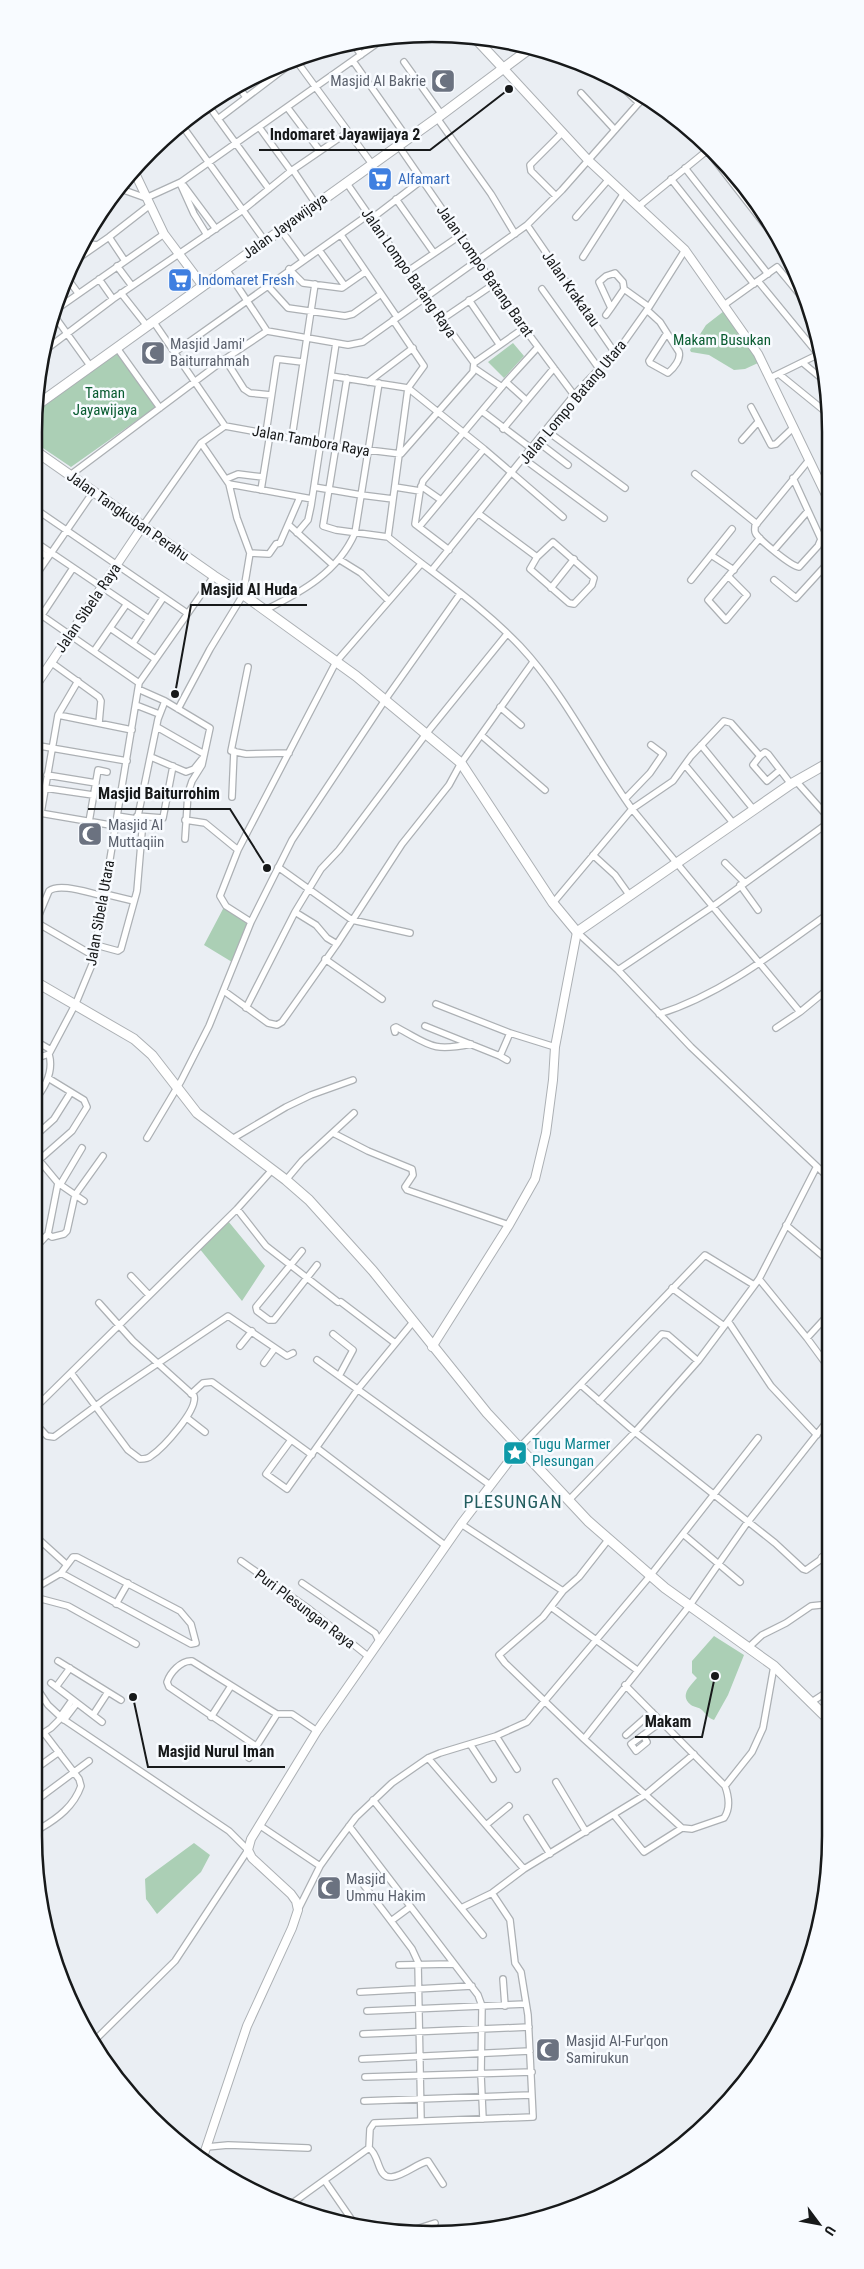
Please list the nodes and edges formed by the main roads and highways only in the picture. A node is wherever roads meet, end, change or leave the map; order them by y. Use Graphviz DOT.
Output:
graph roads {
  1 [pos="482,46"];
  2 [pos="523,54"];
  3 [pos="503,68"];
  4 [pos="44,401"];
  5 [pos="42,456"];
  6 [pos="822,767"];
  7 [pos="42,985"];
  8 [pos="822,1714"];
  1 -- 3 [label="main road"];
  2 -- 3 [label="main road, Jalan Jayawijaya"];
  3 -- 4 [label="main road, Jalan Jayawijaya"];
  5 -- 6 [label="main road, Jalan Tangkuban Perahu"];
  7 -- 8 [label="main road"];
}
